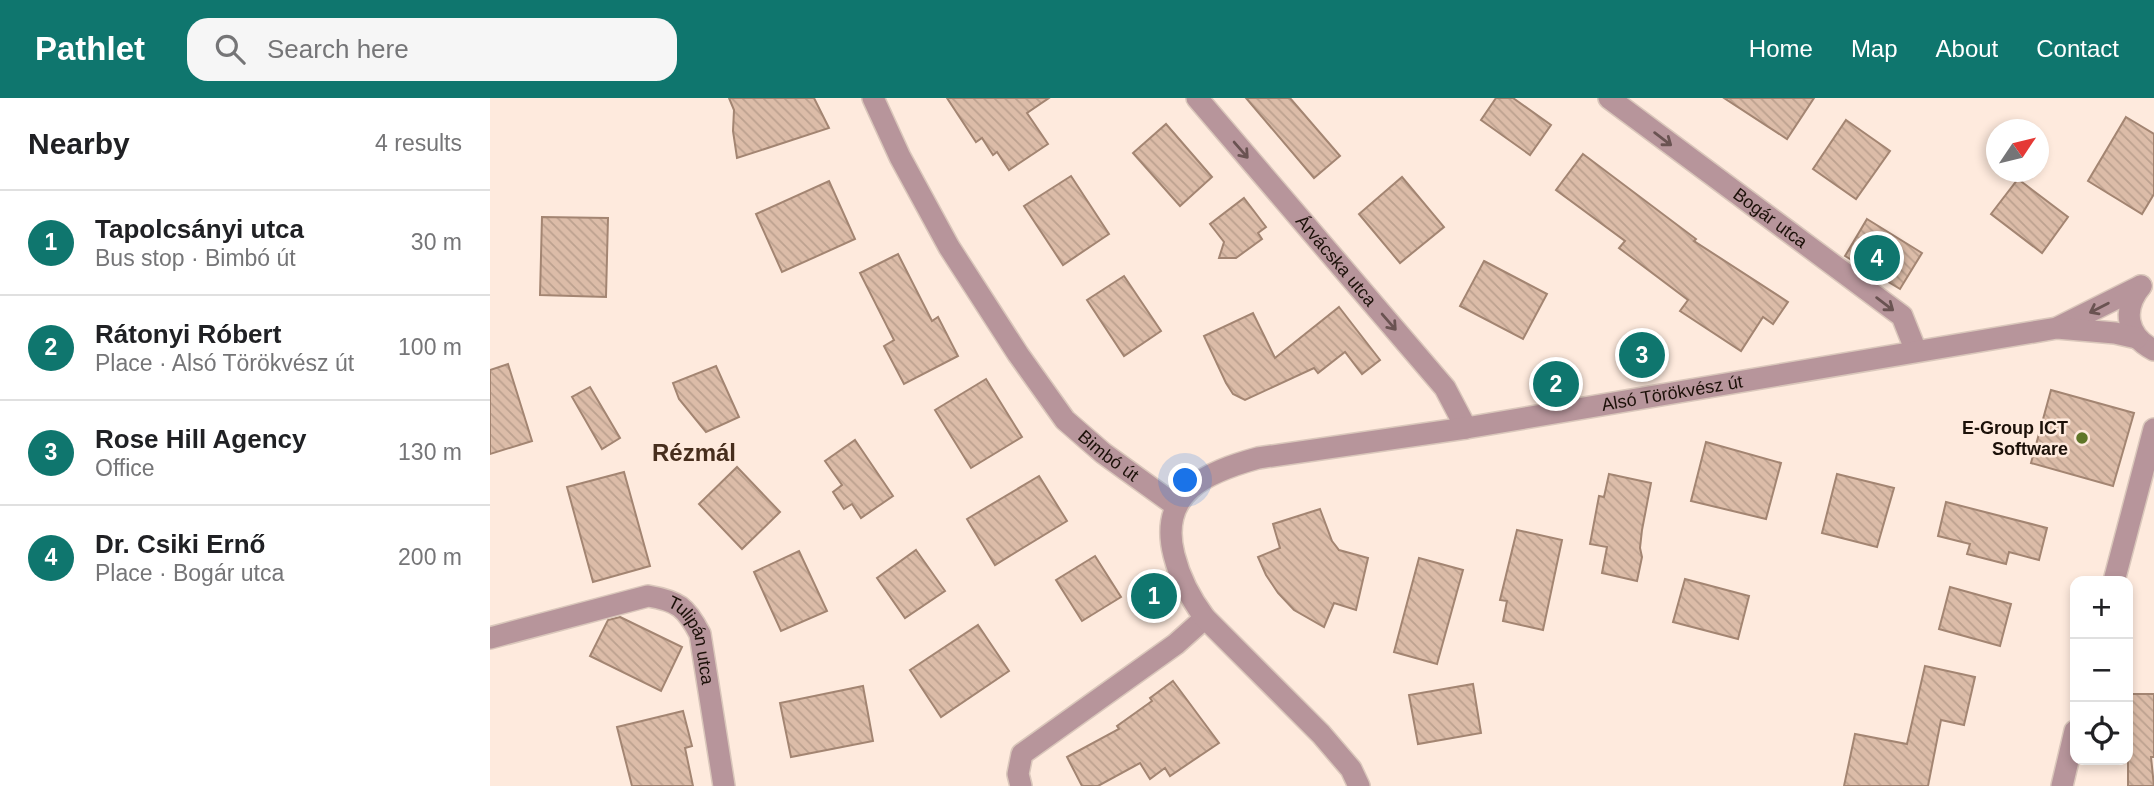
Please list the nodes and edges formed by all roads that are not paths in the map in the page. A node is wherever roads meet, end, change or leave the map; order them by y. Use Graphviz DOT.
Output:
graph roads {
  1 [pos="873,98"];
  2 [pos="1196,98"];
  3 [pos="1609,98"];
  4 [pos="2148,283"];
  5 [pos="2057,328"];
  6 [pos="2145,344"];
  7 [pos="1916,351"];
  8 [pos="1466,428"];
  9 [pos="2154,429"];
  10 [pos="1175,505"];
  11 [pos="2115,576"];
  12 [pos="1205,618"];
  13 [pos="490,638"];
  14 [pos="2070,754"];
  15 [pos="724,786"];
  16 [pos="1021,786"];
  17 [pos="1359,786"];
  18 [pos="2063,786"];
  1 -- 10 [label="street, Bimbó út"];
  2 -- 8 [label="street, Árvácska utca, one-way"];
  3 -- 7 [label="street, Bogár utca, one-way"];
  4 -- 5 [label="street, Alsó Törökvész út, one-way"];
  4 -- 6 [label="street"];
  5 -- 6 [label="street, Alsó Törökvész út"];
  5 -- 7 [label="street, Alsó Törökvész út"];
  7 -- 8 [label="street, Alsó Törökvész út"];
  8 -- 10 [label="street, Alsó Törökvész út"];
  9 -- 11 [label="street"];
  10 -- 12 [label="street"];
  12 -- 16 [label="street"];
  12 -- 17 [label="street"];
  13 -- 15 [label="street, Tulipán utca"];
  14 -- 18 [label="street"];
}
